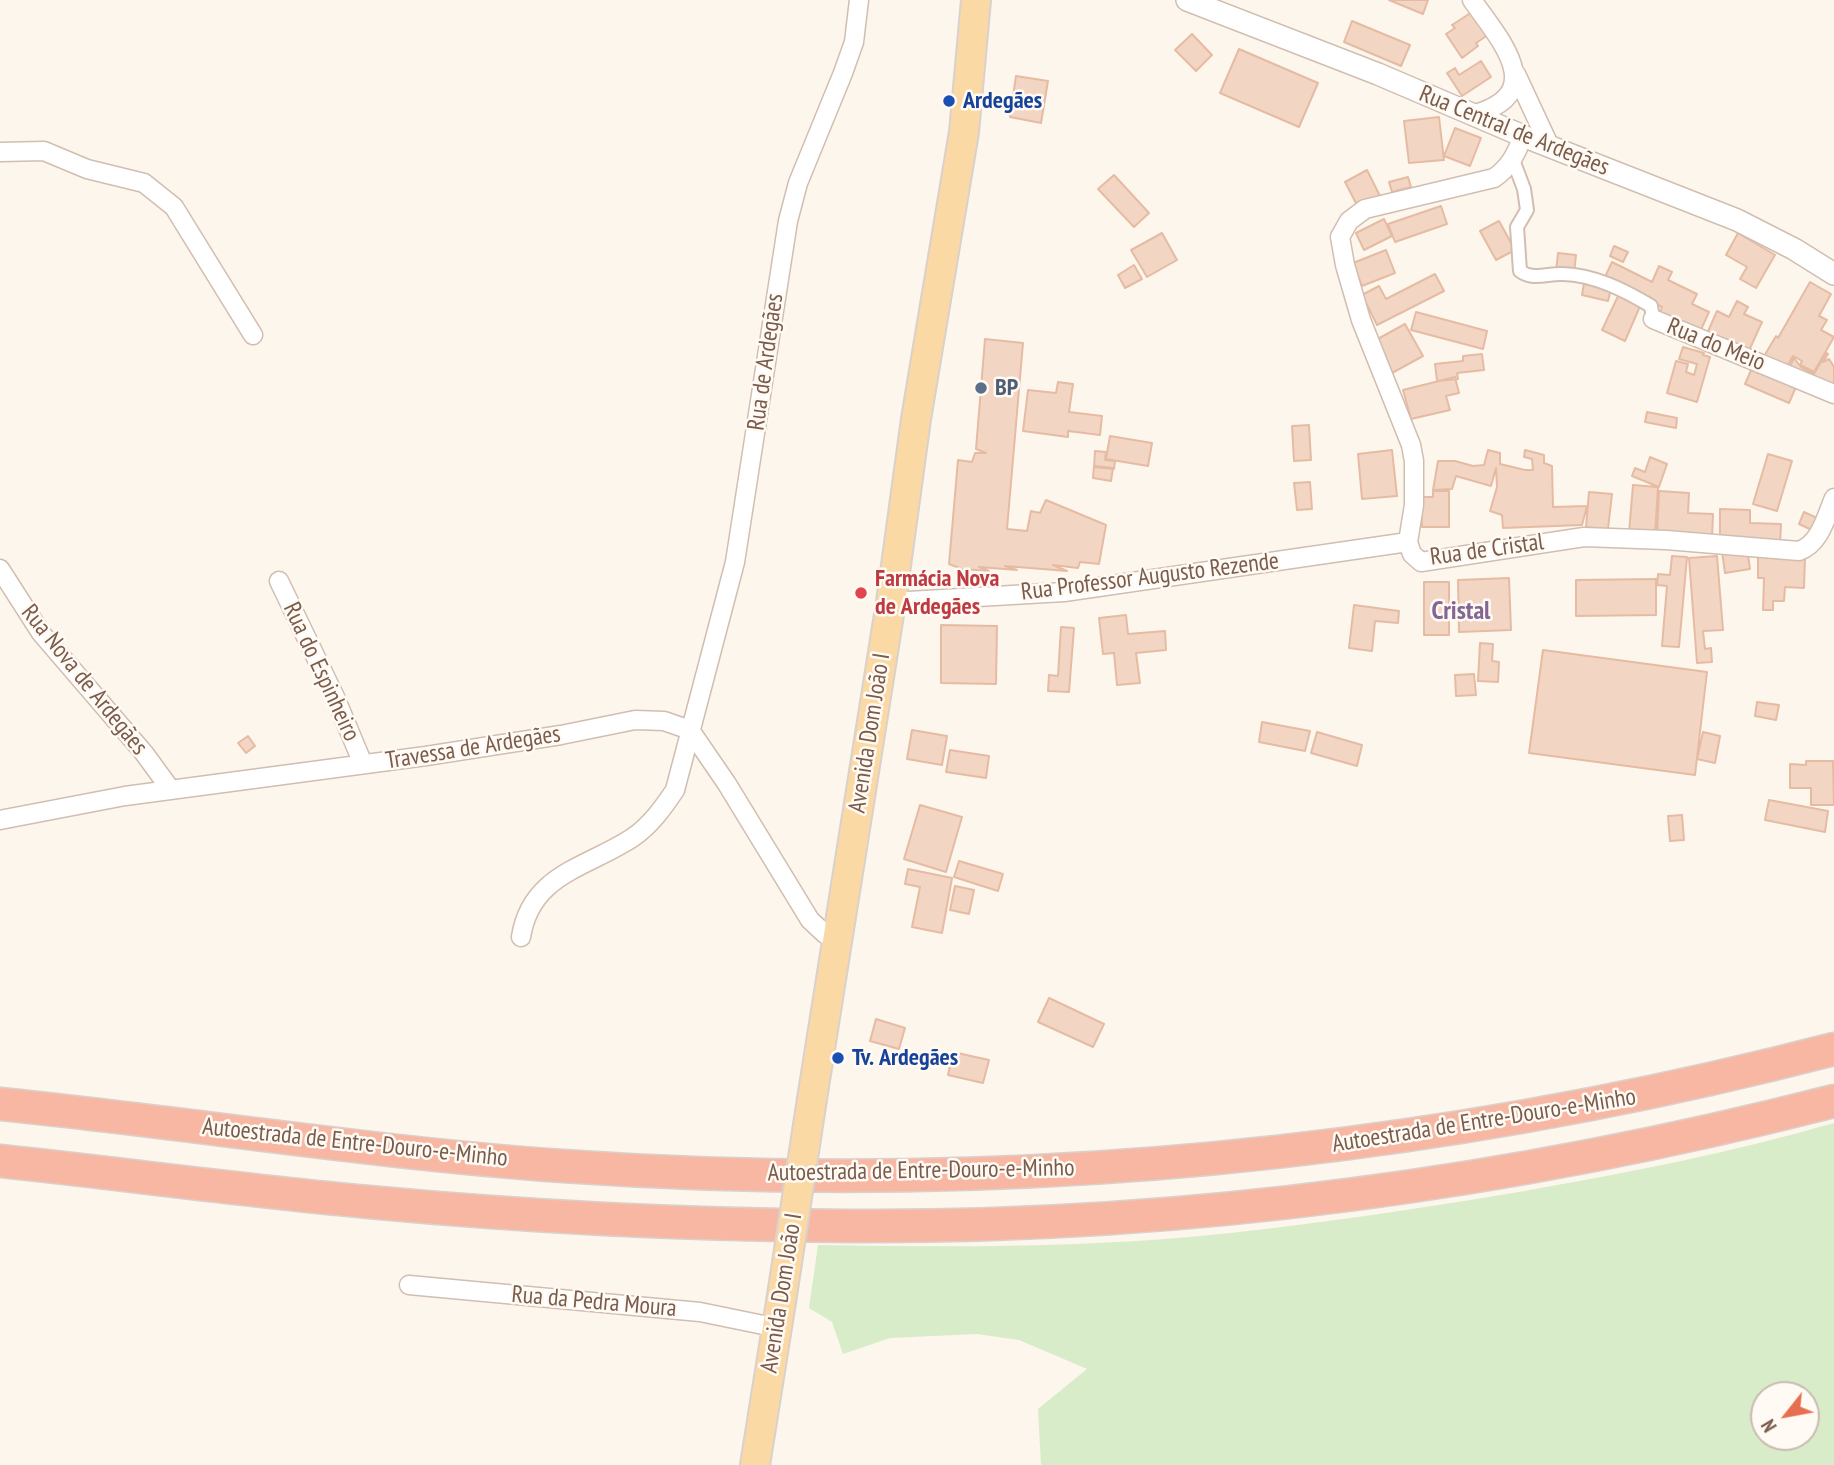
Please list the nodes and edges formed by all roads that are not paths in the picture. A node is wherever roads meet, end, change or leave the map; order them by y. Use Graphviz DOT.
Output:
graph roads {
  1 [pos="859,0"];
  2 [pos="976,0"];
  3 [pos="1187,0"];
  4 [pos="1472,0"];
  5 [pos="1515,81"];
  6 [pos="1472,115"];
  7 [pos="1523,136"];
  8 [pos="1550,146"];
  9 [pos="0,152"];
  10 [pos="1513,160"];
  11 [pos="1834,274"];
  12 [pos="1653,319"];
  13 [pos="253,335"];
  14 [pos="1834,394"];
  15 [pos="1834,498"];
  16 [pos="1408,542"];
  17 [pos="0,569"];
  18 [pos="279,580"];
  19 [pos="891,602"];
  20 [pos="690,730"];
  21 [pos="363,764"];
  22 [pos="171,790"];
  23 [pos="0,820"];
  24 [pos="521,937"];
  25 [pos="837,938"];
  26 [pos="1834,1049"];
  27 [pos="1834,1101"];
  28 [pos="0,1104"];
  29 [pos="0,1161"];
  30 [pos="409,1285"];
  31 [pos="780,1315"];
  32 [pos="755,1465"];
  1 -- 20 [label="street, Rua de Ardegães"];
  2 -- 19 [label="main road, Avenida Dom João I"];
  3 -- 6 [label="street, Rua Central de Ardegães"];
  4 -- 5 [label="street"];
  5 -- 6 [label="street"];
  5 -- 8 [label="street"];
  6 -- 7 [label="street, Rua Central de Ardegães"];
  7 -- 8 [label="street, Rua Central de Ardegães"];
  7 -- 10 [label="street"];
  8 -- 11 [label="street, Rua Central de Ardegães"];
  9 -- 13 [label="street"];
  10 -- 12 [label="street, Rua do Meio"];
  10 -- 16 [label="street, Rua de Cristal"];
  12 -- 14 [label="street, Rua do Meio"];
  15 -- 16 [label="street, Rua de Cristal"];
  16 -- 19 [label="street, Rua Professor Augusto Rezende"];
  17 -- 22 [label="street, Rua Nova de Ardegães"];
  18 -- 21 [label="street, Rua do Espinheiro"];
  19 -- 25 [label="main road, Avenida Dom João I"];
  20 -- 21 [label="street, Travessa de Ardegães"];
  20 -- 24 [label="street, Rua de Ardegães"];
  20 -- 25 [label="street"];
  21 -- 22 [label="street, Travessa de Ardegães"];
  22 -- 23 [label="street, Travessa de Ardegães"];
  25 -- 31 [label="main road, Avenida Dom João I, bridge"];
  26 -- 28 [label="highway, Autoestrada de Entre-Douro-e-Minho"];
  27 -- 29 [label="highway, Autoestrada de Entre-Douro-e-Minho"];
  30 -- 31 [label="street, Rua da Pedra Moura"];
  31 -- 32 [label="main road, Avenida Dom João I"];
}
